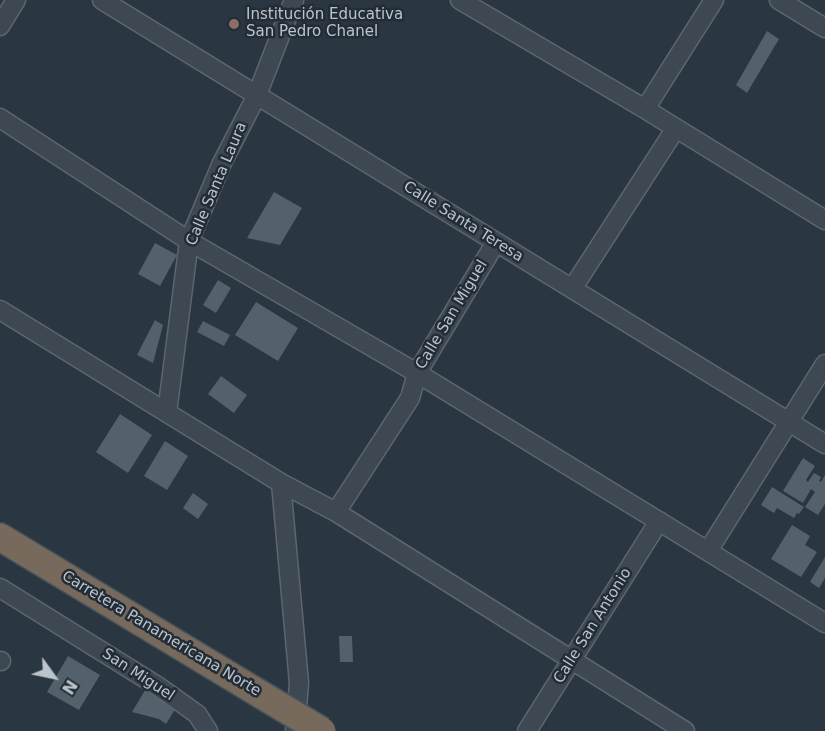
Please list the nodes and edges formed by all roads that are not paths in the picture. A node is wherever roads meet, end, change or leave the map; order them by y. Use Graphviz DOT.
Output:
graph roads {
  1 [pos="16,0"];
  2 [pos="102,0"];
  3 [pos="294,0"];
  4 [pos="460,0"];
  5 [pos="714,0"];
  6 [pos="780,0"];
  7 [pos="0,26"];
  8 [pos="825,28"];
  9 [pos="257,95"];
  10 [pos="645,109"];
  11 [pos="0,118"];
  12 [pos="676,128"];
  13 [pos="825,220"];
  14 [pos="189,241"];
  15 [pos="496,242"];
  16 [pos="572,289"];
  17 [pos="0,310"];
  18 [pos="825,364"];
  19 [pos="417,372"];
  20 [pos="167,412"];
  21 [pos="789,422"];
  22 [pos="825,444"];
  23 [pos="281,483"];
  24 [pos="336,512"];
  25 [pos="659,521"];
  26 [pos="0,537"];
  27 [pos="708,551"];
  28 [pos="0,588"];
  29 [pos="825,623"];
  30 [pos="571,661"];
  31 [pos="208,731"];
  32 [pos="295,731"];
  33 [pos="322,731"];
  34 [pos="527,731"];
  35 [pos="685,731"];
  1 -- 7 [label="street"];
  2 -- 9 [label="street, Calle Santa Teresa"];
  3 -- 9 [label="street, Calle Santa Laura"];
  4 -- 10 [label="street"];
  5 -- 10 [label="street"];
  6 -- 8 [label="street"];
  9 -- 14 [label="street, Calle Santa Laura"];
  9 -- 15 [label="street, Calle Santa Teresa"];
  10 -- 12 [label="street"];
  11 -- 14 [label="street"];
  12 -- 13 [label="street"];
  12 -- 16 [label="street"];
  14 -- 19 [label="street"];
  14 -- 20 [label="street, Calle Santa Laura"];
  15 -- 16 [label="street, Calle Santa Teresa"];
  15 -- 19 [label="street, Calle San Miguel"];
  16 -- 21 [label="street, Calle Santa Teresa"];
  17 -- 20 [label="street"];
  18 -- 21 [label="street"];
  19 -- 24 [label="street, Calle San Miguel"];
  19 -- 25 [label="street"];
  20 -- 23 [label="street"];
  21 -- 22 [label="street, Calle Santa Teresa"];
  21 -- 27 [label="street"];
  23 -- 24 [label="street"];
  23 -- 32 [label="street"];
  24 -- 30 [label="street"];
  25 -- 27 [label="street"];
  25 -- 30 [label="street, Calle San Antonio"];
  26 -- 33 [label="highway, Carretera Panamericana Norte, bridge"];
  27 -- 29 [label="street"];
  28 -- 31 [label="street, San Miguel"];
  30 -- 34 [label="street, Calle San Antonio"];
  30 -- 35 [label="street"];
}
